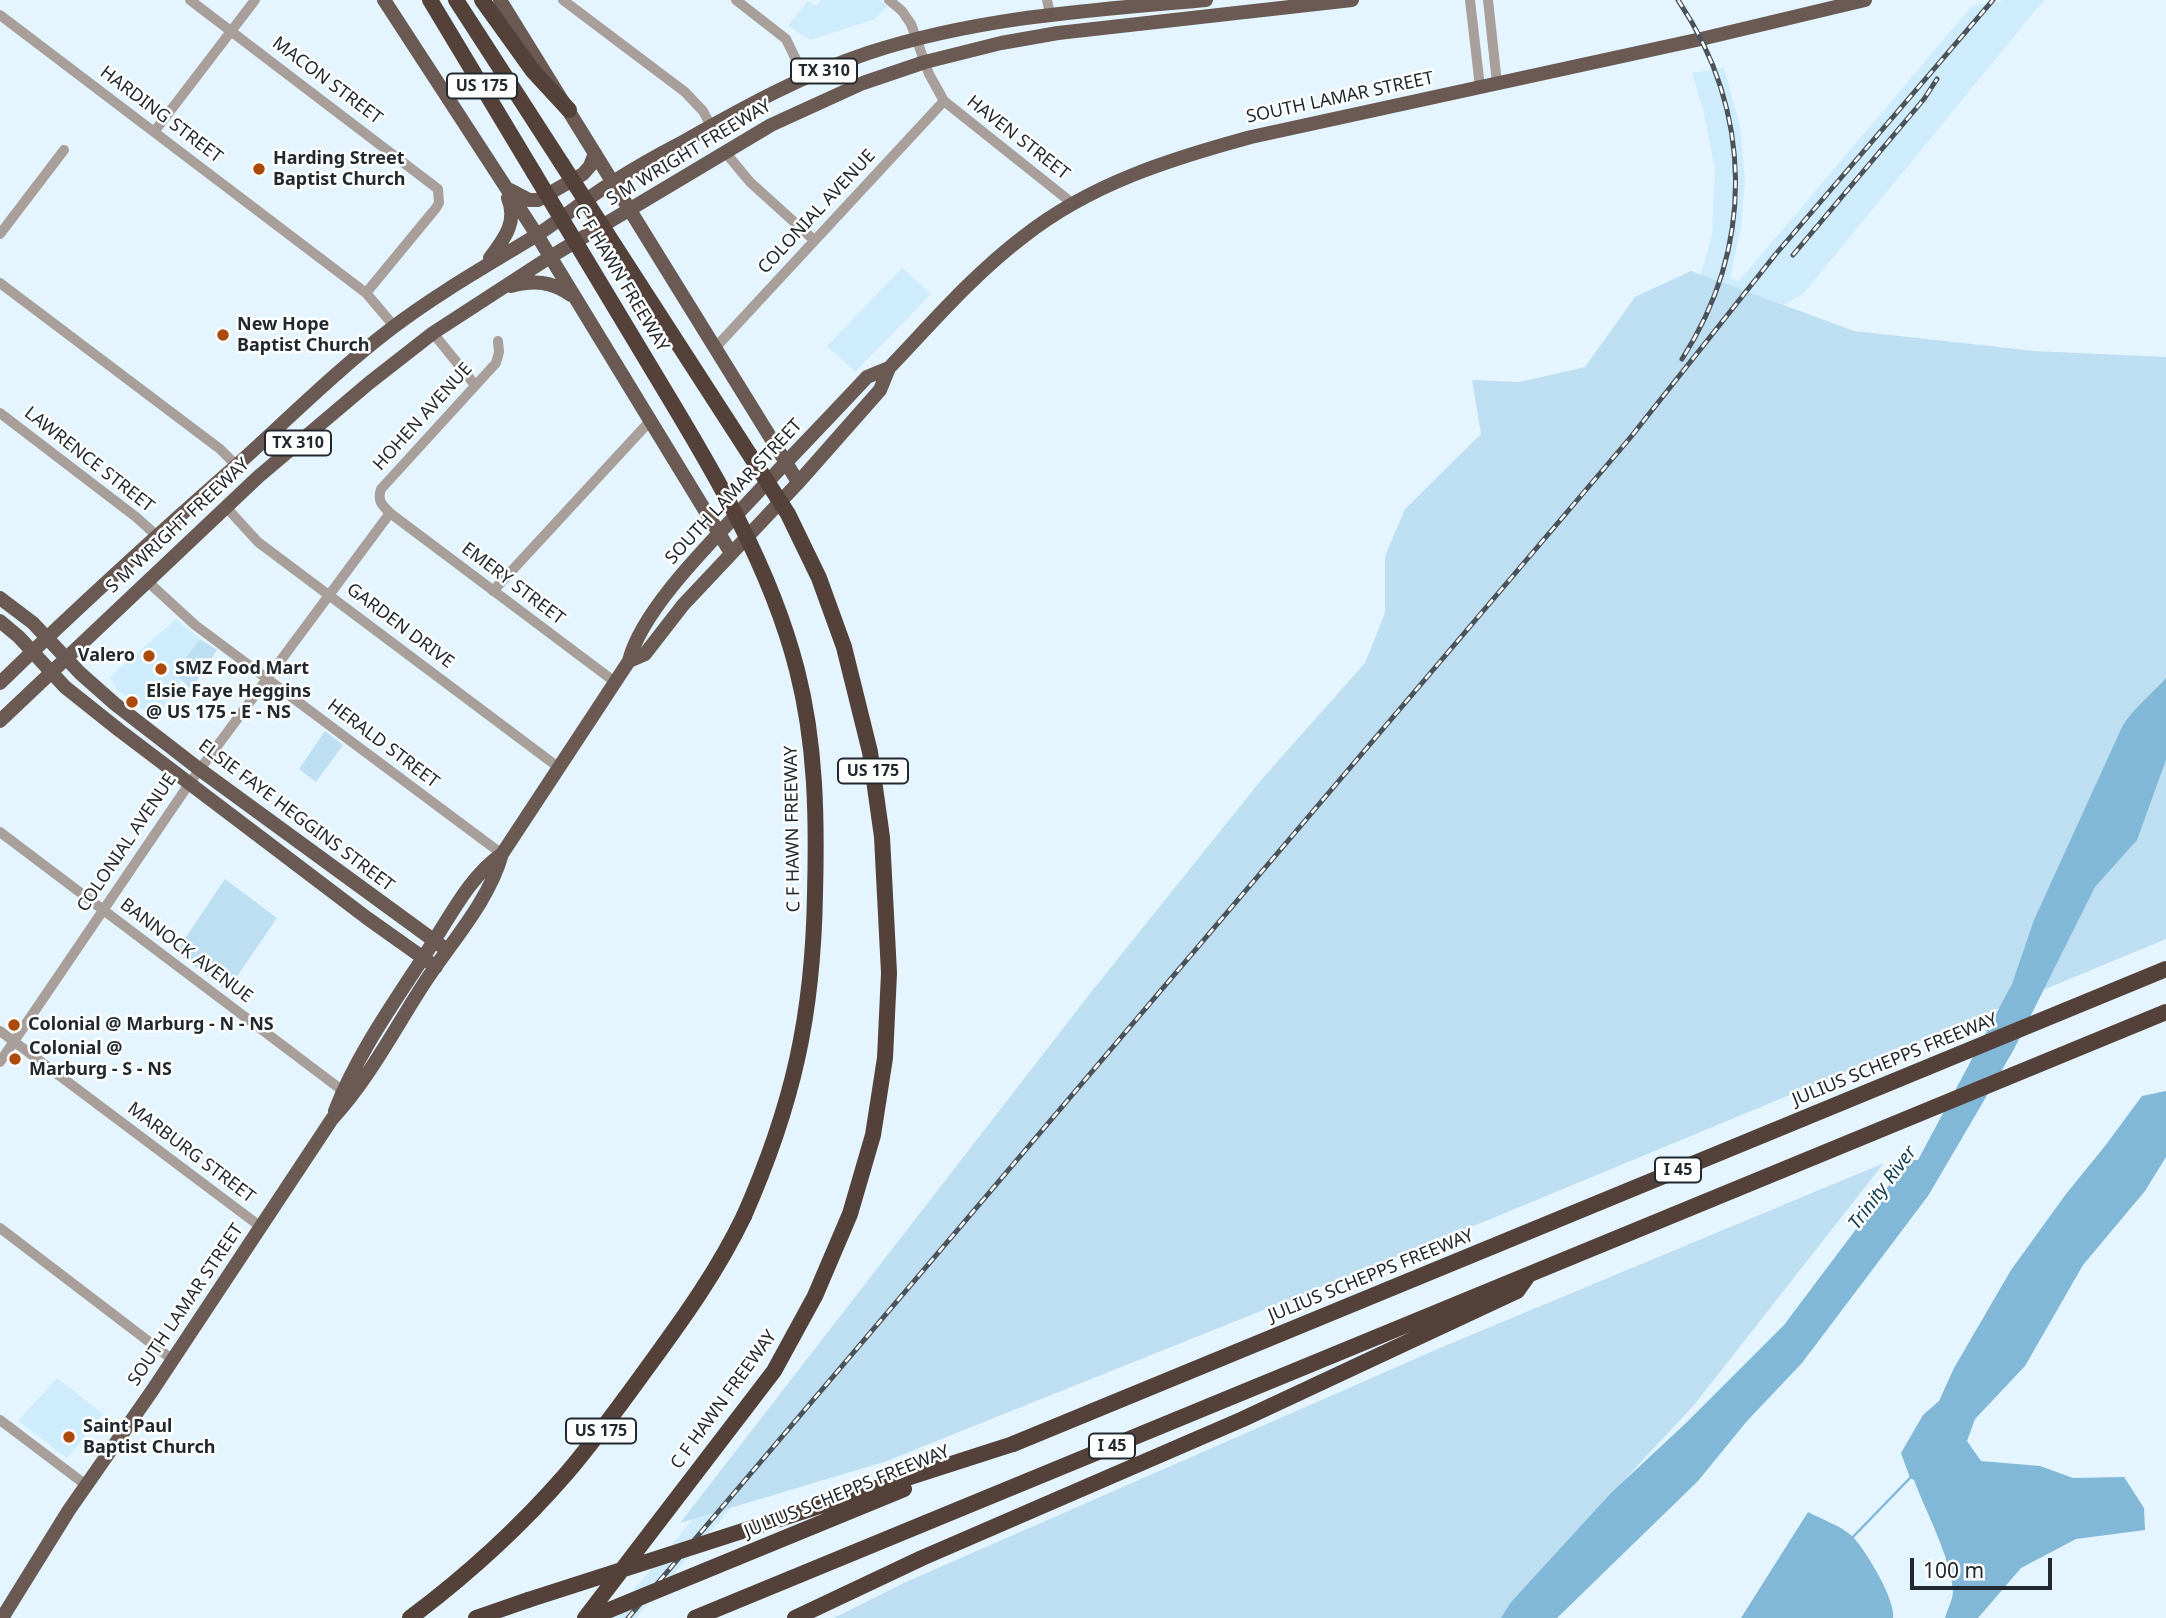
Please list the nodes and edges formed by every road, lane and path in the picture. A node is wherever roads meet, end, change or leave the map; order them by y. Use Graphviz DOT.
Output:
graph roads {
  1 [pos="190,0"];
  2 [pos="255,0"];
  3 [pos="384,0"];
  4 [pos="430,0"];
  5 [pos="456,0"];
  6 [pos="482,0"];
  7 [pos="500,0"];
  8 [pos="563,0"];
  9 [pos="736,0"];
  10 [pos="889,0"];
  11 [pos="1206,0"];
  12 [pos="1352,0"];
  13 [pos="1470,0"];
  14 [pos="1488,0"];
  15 [pos="1865,0"];
  16 [pos="1166,2"];
  17 [pos="1049,7"];
  18 [pos="0,15"];
  19 [pos="232,31"];
  20 [pos="916,39"];
  21 [pos="925,62"];
  22 [pos="806,78"];
  23 [pos="1497,83"];
  24 [pos="1480,87"];
  25 [pos="944,101"];
  26 [pos="569,110"];
  27 [pos="711,125"];
  28 [pos="154,132"];
  29 [pos="64,150"];
  30 [pos="725,152"];
  31 [pos="595,153"];
  32 [pos="612,182"];
  33 [pos="503,185"];
  34 [pos="1072,203"];
  35 [pos="630,210"];
  36 [pos="0,234"];
  37 [pos="537,234"];
  38 [pos="814,240"];
  39 [pos="550,257"];
  40 [pos="485,265"];
  41 [pos="0,283"];
  42 [pos="500,289"];
  43 [pos="366,293"];
  44 [pos="575,299"];
  45 [pos="394,326"];
  46 [pos="433,333"];
  47 [pos="498,341"];
  48 [pos="715,348"];
  49 [pos="889,368"];
  50 [pos="475,385"];
  51 [pos="0,413"];
  52 [pos="650,421"];
  53 [pos="786,462"];
  54 [pos="236,465"];
  55 [pos="798,482"];
  56 [pos="226,507"];
  57 [pos="390,513"];
  58 [pos="719,533"];
  59 [pos="156,535"];
  60 [pos="732,553"];
  61 [pos="147,581"];
  62 [pos="493,591"];
  63 [pos="330,595"];
  64 [pos="0,598"];
  65 [pos="0,621"];
  66 [pos="46,638"];
  67 [pos="32,651"];
  68 [pos="66,658"];
  69 [pos="629,661"];
  70 [pos="51,672"];
  71 [pos="268,680"];
  72 [pos="615,682"];
  73 [pos="0,683"];
  74 [pos="0,721"];
  75 [pos="558,767"];
  76 [pos="199,769"];
  77 [pos="188,784"];
  78 [pos="0,832"];
  79 [pos="502,854"];
  80 [pos="318,857"];
  81 [pos="307,873"];
  82 [pos="103,909"];
  83 [pos="434,941"];
  84 [pos="447,950"];
  85 [pos="423,958"];
  86 [pos="436,967"];
  87 [pos="2166,969"];
  88 [pos="2166,1012"];
  89 [pos="0,1031"];
  90 [pos="13,1041"];
  91 [pos="0,1062"];
  92 [pos="347,1094"];
  93 [pos="261,1227"];
  94 [pos="0,1228"];
  95 [pos="1528,1275"];
  96 [pos="173,1360"];
  97 [pos="0,1420"];
  98 [pos="1013,1444"];
  99 [pos="86,1485"];
  100 [pos="413,1615"];
  101 [pos="3,1616"];
  102 [pos="476,1618"];
  103 [pos="588,1618"];
  104 [pos="695,1618"];
  105 [pos="795,1618"];
  1 -- 19 [label="street, MACON STREET"];
  2 -- 19 [label="street"];
  3 -- 33 [label="main road"];
  4 -- 100 [label="highway, C F HAWN FREEWAY / US 175, bridge"];
  5 -- 103 [label="highway, C F HAWN FREEWAY / US 175, bridge"];
  6 -- 26 [label="highway"];
  7 -- 26 [label="main road"];
  8 -- 27 [label="street"];
  9 -- 22 [label="street"];
  10 -- 20 [label="street, HAVEN STREET"];
  11 -- 16 [label="main road, S M WRIGHT FREEWAY / TX 310"];
  12 -- 21 [label="main road, S M WRIGHT FREEWAY / TX 310"];
  13 -- 24 [label="street"];
  14 -- 23 [label="street"];
  15 -- 23 [label="main road, SOUTH LAMAR STREET"];
  16 -- 17 [label="main road, S M WRIGHT FREEWAY / TX 310"];
  17 -- 20 [label="main road, S M WRIGHT FREEWAY / TX 310"];
  18 -- 28 [label="street, HARDING STREET"];
  19 -- 28 [label="street"];
  19 -- 43 [label="street, MACON STREET"];
  20 -- 21 [label="street, HAVEN STREET"];
  20 -- 22 [label="main road, S M WRIGHT FREEWAY / TX 310"];
  21 -- 25 [label="street, HAVEN STREET"];
  21 -- 30 [label="main road, S M WRIGHT FREEWAY / TX 310"];
  22 -- 27 [label="main road, S M WRIGHT FREEWAY / TX 310"];
  23 -- 24 [label="main road, SOUTH LAMAR STREET"];
  24 -- 34 [label="main road, SOUTH LAMAR STREET"];
  25 -- 34 [label="street, HAVEN STREET"];
  25 -- 38 [label="street, COLONIAL AVENUE"];
  26 -- 31 [label="main road"];
  27 -- 32 [label="main road, S M WRIGHT FREEWAY / TX 310"];
  28 -- 43 [label="street, HARDING STREET"];
  29 -- 36 [label="street"];
  30 -- 35 [label="main road, S M WRIGHT FREEWAY / TX 310"];
  30 -- 38 [label="street"];
  31 -- 32 [label="main road"];
  31 -- 33 [label="main road"];
  32 -- 35 [label="main road"];
  32 -- 37 [label="main road, S M WRIGHT FREEWAY / TX 310"];
  33 -- 37 [label="main road"];
  33 -- 40 [label="main road"];
  34 -- 49 [label="main road, SOUTH LAMAR STREET"];
  35 -- 39 [label="main road, S M WRIGHT FREEWAY / TX 310"];
  35 -- 48 [label="main road"];
  37 -- 39 [label="main road"];
  37 -- 40 [label="main road, S M WRIGHT FREEWAY / TX 310"];
  38 -- 48 [label="street, COLONIAL AVENUE"];
  39 -- 42 [label="main road, S M WRIGHT FREEWAY / TX 310"];
  39 -- 44 [label="main road"];
  40 -- 45 [label="main road, S M WRIGHT FREEWAY / TX 310"];
  41 -- 54 [label="street"];
  42 -- 44 [label="main road"];
  42 -- 46 [label="main road, S M WRIGHT FREEWAY / TX 310"];
  43 -- 45 [label="street, HARDING STREET"];
  44 -- 52 [label="main road"];
  45 -- 54 [label="main road, S M WRIGHT FREEWAY / TX 310"];
  46 -- 50 [label="street"];
  46 -- 56 [label="main road, S M WRIGHT FREEWAY / TX 310"];
  47 -- 50 [label="street, HOHEN AVENUE"];
  48 -- 53 [label="main road"];
  49 -- 53 [label="main road, SOUTH LAMAR STREET"];
  49 -- 55 [label="main road, SOUTH LAMAR STREET"];
  50 -- 57 [label="street, HOHEN AVENUE"];
  51 -- 59 [label="street, LAWRENCE STREET"];
  52 -- 58 [label="main road"];
  52 -- 62 [label="street"];
  53 -- 55 [label="main road"];
  53 -- 58 [label="main road, SOUTH LAMAR STREET"];
  54 -- 59 [label="main road, S M WRIGHT FREEWAY / TX 310"];
  55 -- 60 [label="main road, SOUTH LAMAR STREET"];
  56 -- 61 [label="main road, S M WRIGHT FREEWAY / TX 310"];
  56 -- 63 [label="street, GARDEN DRIVE"];
  57 -- 62 [label="street, EMERY STREET"];
  57 -- 63 [label="street, COLONIAL AVENUE"];
  58 -- 60 [label="main road"];
  58 -- 69 [label="main road, SOUTH LAMAR STREET"];
  59 -- 66 [label="main road, S M WRIGHT FREEWAY / TX 310"];
  60 -- 69 [label="main road, SOUTH LAMAR STREET"];
  61 -- 68 [label="main road, S M WRIGHT FREEWAY / TX 310"];
  61 -- 71 [label="street, HERALD STREET"];
  62 -- 72 [label="street, EMERY STREET"];
  63 -- 71 [label="street, COLONIAL AVENUE"];
  63 -- 75 [label="street, GARDEN DRIVE"];
  64 -- 66 [label="main road, ELSIE FAYE HEGGINS STREET"];
  65 -- 67 [label="main road"];
  66 -- 67 [label="main road, S M WRIGHT FREEWAY / TX 310"];
  66 -- 68 [label="main road, ELSIE FAYE HEGGINS STREET"];
  67 -- 70 [label="main road"];
  67 -- 73 [label="main road, S M WRIGHT FREEWAY / TX 310"];
  68 -- 70 [label="main road, S M WRIGHT FREEWAY / TX 310"];
  68 -- 76 [label="main road, ELSIE FAYE HEGGINS STREET"];
  69 -- 72 [label="main road, SOUTH LAMAR STREET"];
  70 -- 74 [label="main road, S M WRIGHT FREEWAY / TX 310"];
  70 -- 77 [label="main road"];
  71 -- 76 [label="street, COLONIAL AVENUE"];
  71 -- 79 [label="street, HERALD STREET"];
  72 -- 75 [label="main road, SOUTH LAMAR STREET"];
  75 -- 79 [label="main road, SOUTH LAMAR STREET"];
  76 -- 77 [label="street, COLONIAL AVENUE"];
  76 -- 80 [label="main road, ELSIE FAYE HEGGINS STREET"];
  77 -- 81 [label="main road"];
  77 -- 82 [label="street, COLONIAL AVENUE"];
  78 -- 82 [label="street, BANNOCK AVENUE"];
  79 -- 83 [label="main road, SOUTH LAMAR STREET"];
  79 -- 84 [label="main road, SOUTH LAMAR STREET"];
  80 -- 81 [label="main road"];
  80 -- 83 [label="main road, ELSIE FAYE HEGGINS STREET"];
  81 -- 85 [label="main road"];
  82 -- 90 [label="street, COLONIAL AVENUE"];
  82 -- 92 [label="street, BANNOCK AVENUE"];
  83 -- 84 [label="main road, ELSIE FAYE HEGGINS STREET"];
  83 -- 85 [label="main road, SOUTH LAMAR STREET"];
  84 -- 86 [label="main road, SOUTH LAMAR STREET"];
  85 -- 86 [label="main road"];
  85 -- 92 [label="main road, SOUTH LAMAR STREET"];
  86 -- 92 [label="main road, SOUTH LAMAR STREET"];
  87 -- 98 [label="highway, JULIUS SCHEPPS FREEWAY / I 45"];
  88 -- 95 [label="highway, I 45"];
  89 -- 90 [label="street, MARBURG STREET"];
  90 -- 91 [label="street, COLONIAL AVENUE"];
  90 -- 93 [label="street, MARBURG STREET"];
  92 -- 93 [label="main road, SOUTH LAMAR STREET"];
  93 -- 96 [label="main road, SOUTH LAMAR STREET"];
  94 -- 96 [label="street"];
  95 -- 104 [label="highway, I 45"];
  95 -- 105 [label="highway"];
  96 -- 99 [label="main road, SOUTH LAMAR STREET"];
  97 -- 99 [label="street"];
  98 -- 102 [label="highway, bridge"];
  98 -- 103 [label="highway, JULIUS SCHEPPS FREEWAY / I 45, bridge"];
  99 -- 101 [label="main road, SOUTH LAMAR STREET"];
}
